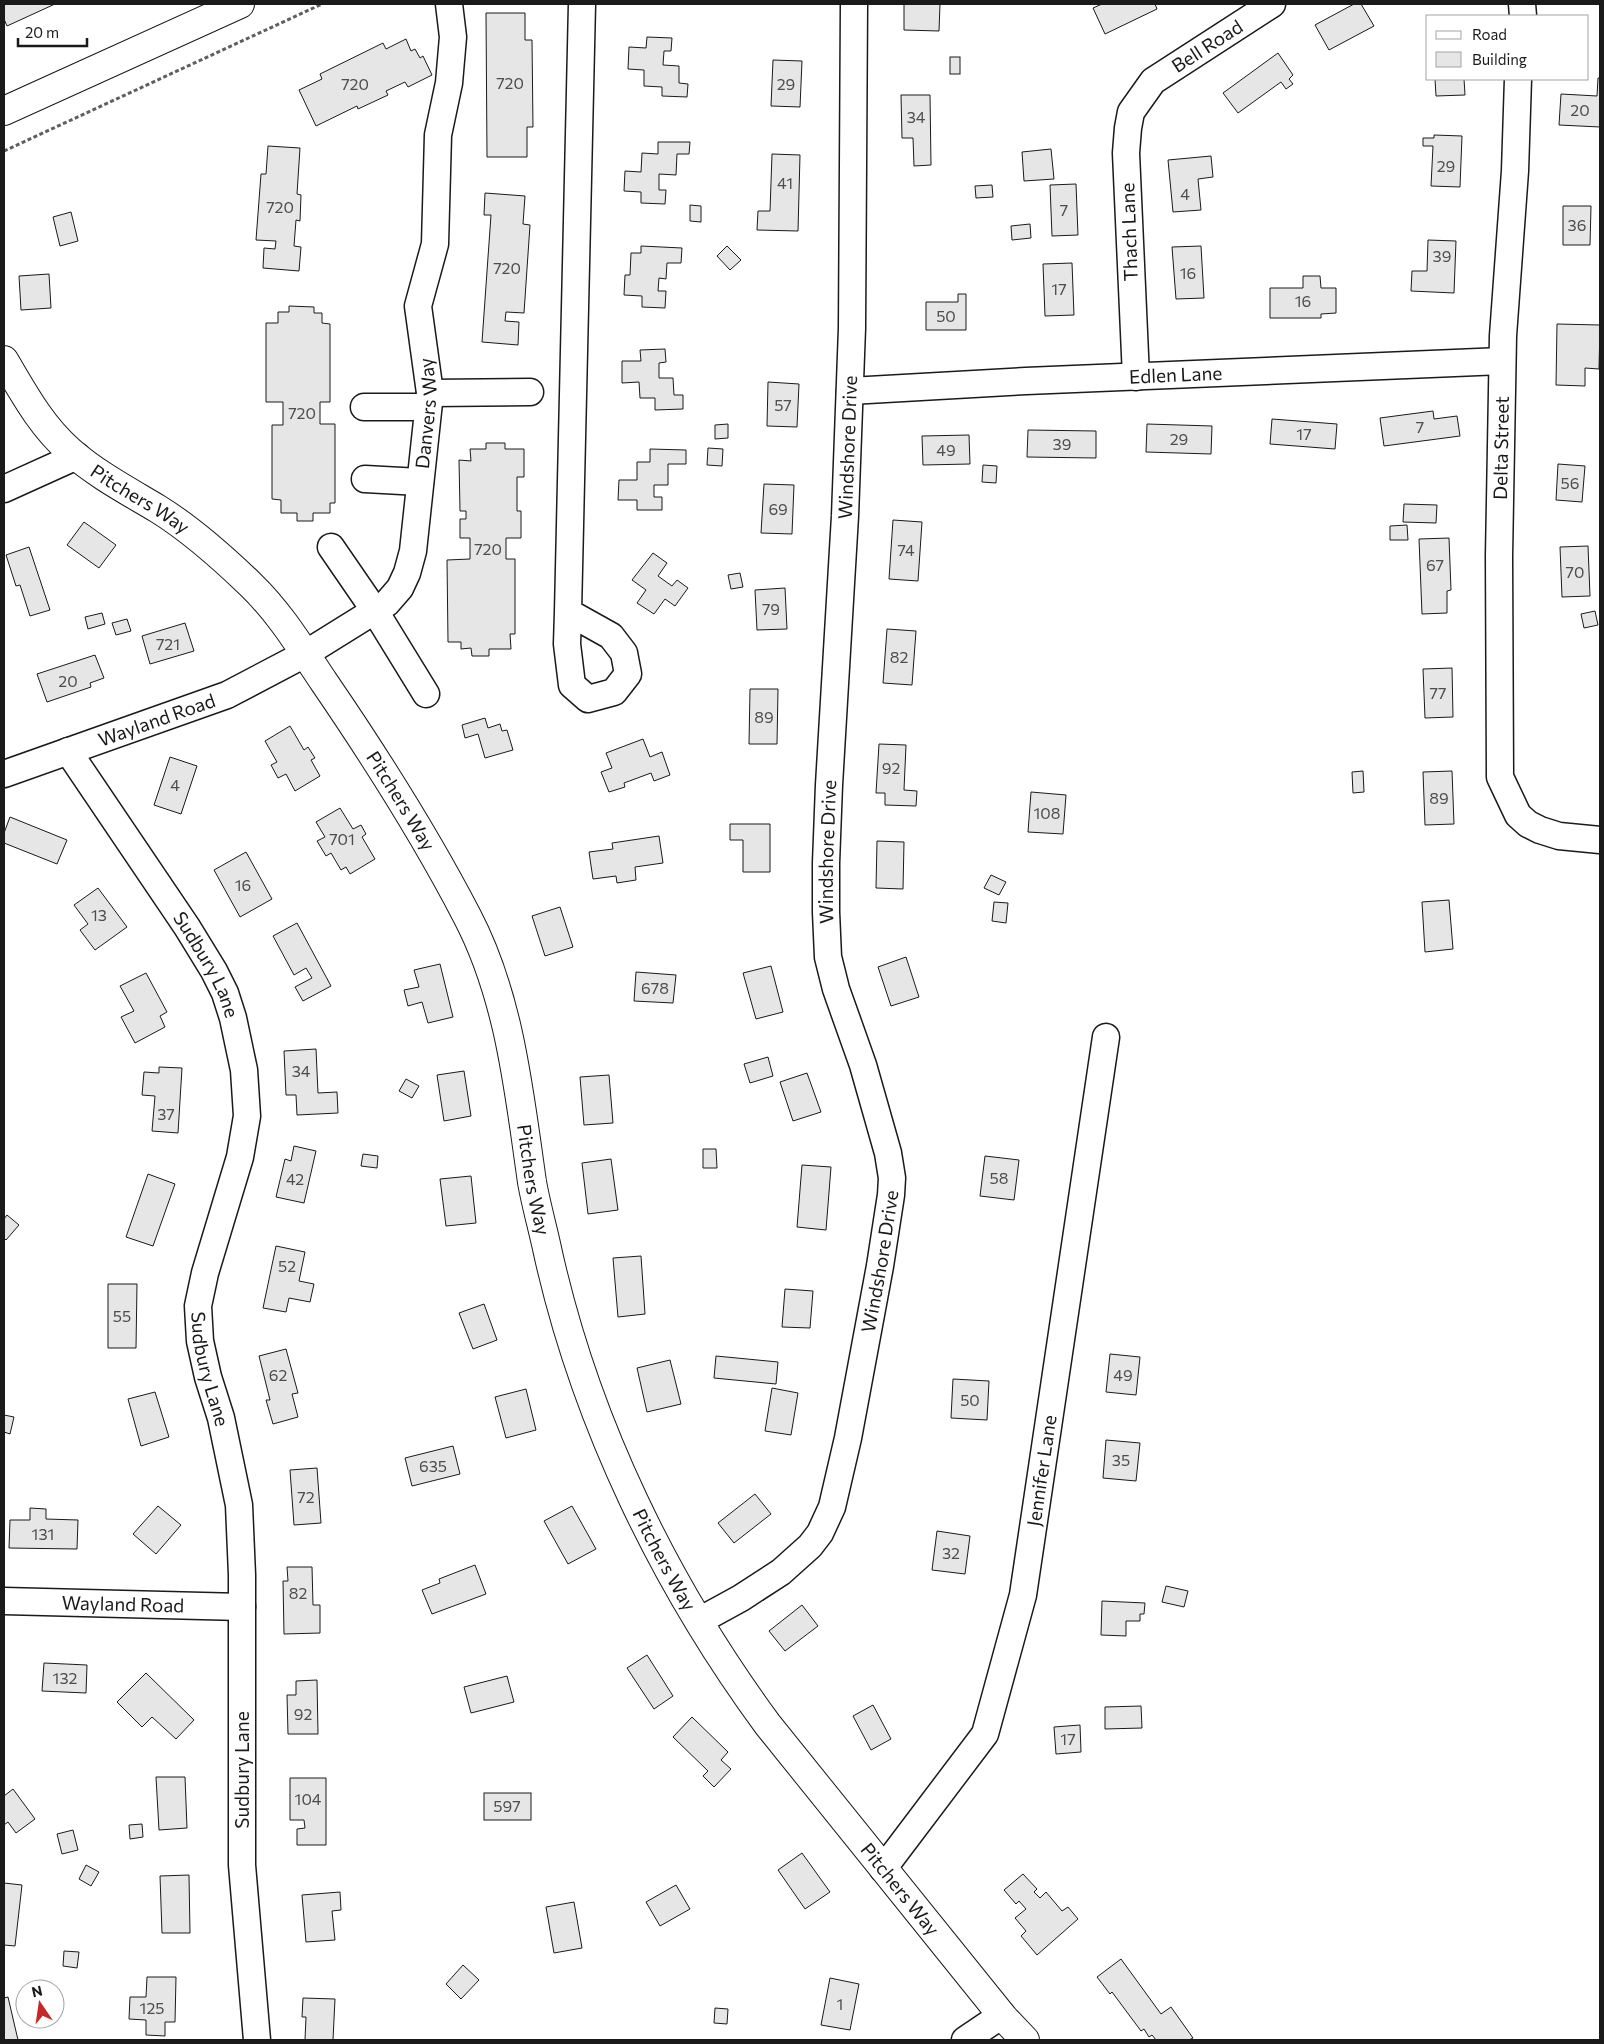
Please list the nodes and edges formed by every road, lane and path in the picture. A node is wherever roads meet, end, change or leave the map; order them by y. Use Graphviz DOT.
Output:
graph roads {
  1 [pos="240,4"];
  2 [pos="322,4"];
  3 [pos="449,4"];
  4 [pos="582,4"];
  5 [pos="854,4"];
  6 [pos="1272,4"];
  7 [pos="1518,80"];
  8 [pos="1144,91"];
  9 [pos="4,110"];
  10 [pos="4,151"];
  11 [pos="4,360"];
  12 [pos="1502,361"];
  13 [pos="1136,377"];
  14 [pos="850,391"];
  15 [pos="530,392"];
  16 [pos="429,400"];
  17 [pos="364,407"];
  18 [pos="76,456"];
  19 [pos="364,479"];
  20 [pos="420,482"];
  21 [pos="4,489"];
  22 [pos="331,547"];
  23 [pos="375,611"];
  24 [pos="568,612"];
  25 [pos="305,654"];
  26 [pos="426,694"];
  27 [pos="68,751"];
  28 [pos="4,774"];
  29 [pos="1600,840"];
  30 [pos="1106,1037"];
  31 [pos="4,1602"];
  32 [pos="242,1606"];
  33 [pos="699,1621"];
  34 [pos="883,1869"];
  35 [pos="1002,2015"];
  36 [pos="257,2040"];
  37 [pos="964,2040"];
  38 [pos="1025,2040"];
  1 -- 9 [label="main road"];
  2 -- 10 [label="path"];
  3 -- 16 [label="street, Danvers Way"];
  4 -- 24 [label="street"];
  5 -- 14 [label="street, Windshore Drive"];
  6 -- 8 [label="street, Bell Road"];
  7 -- 12 [label="street, Delta Street"];
  8 -- 13 [label="street, Thach Lane"];
  11 -- 18 [label="main road, Pitchers Way"];
  12 -- 13 [label="street, Edlen Lane"];
  12 -- 29 [label="street, Delta Street"];
  13 -- 14 [label="street, Edlen Lane"];
  14 -- 33 [label="street, Windshore Drive"];
  15 -- 16 [label="street"];
  16 -- 17 [label="street"];
  16 -- 20 [label="street, Danvers Way"];
  18 -- 21 [label="street"];
  18 -- 25 [label="main road, Pitchers Way"];
  19 -- 20 [label="street"];
  20 -- 23 [label="street, Danvers Way"];
  22 -- 23 [label="street"];
  23 -- 25 [label="street, Danvers Way"];
  23 -- 26 [label="street"];
  25 -- 27 [label="street, Wayland Road"];
  25 -- 33 [label="main road, Pitchers Way"];
  27 -- 28 [label="street, Wayland Road"];
  27 -- 32 [label="street, Sudbury Lane"];
  30 -- 34 [label="street, Jennifer Lane"];
  31 -- 32 [label="street, Wayland Road"];
  32 -- 36 [label="street, Sudbury Lane"];
  33 -- 34 [label="main road, Pitchers Way"];
  34 -- 35 [label="main road, Pitchers Way"];
  35 -- 37 [label="street"];
  35 -- 38 [label="main road, Pitchers Way"];
}
